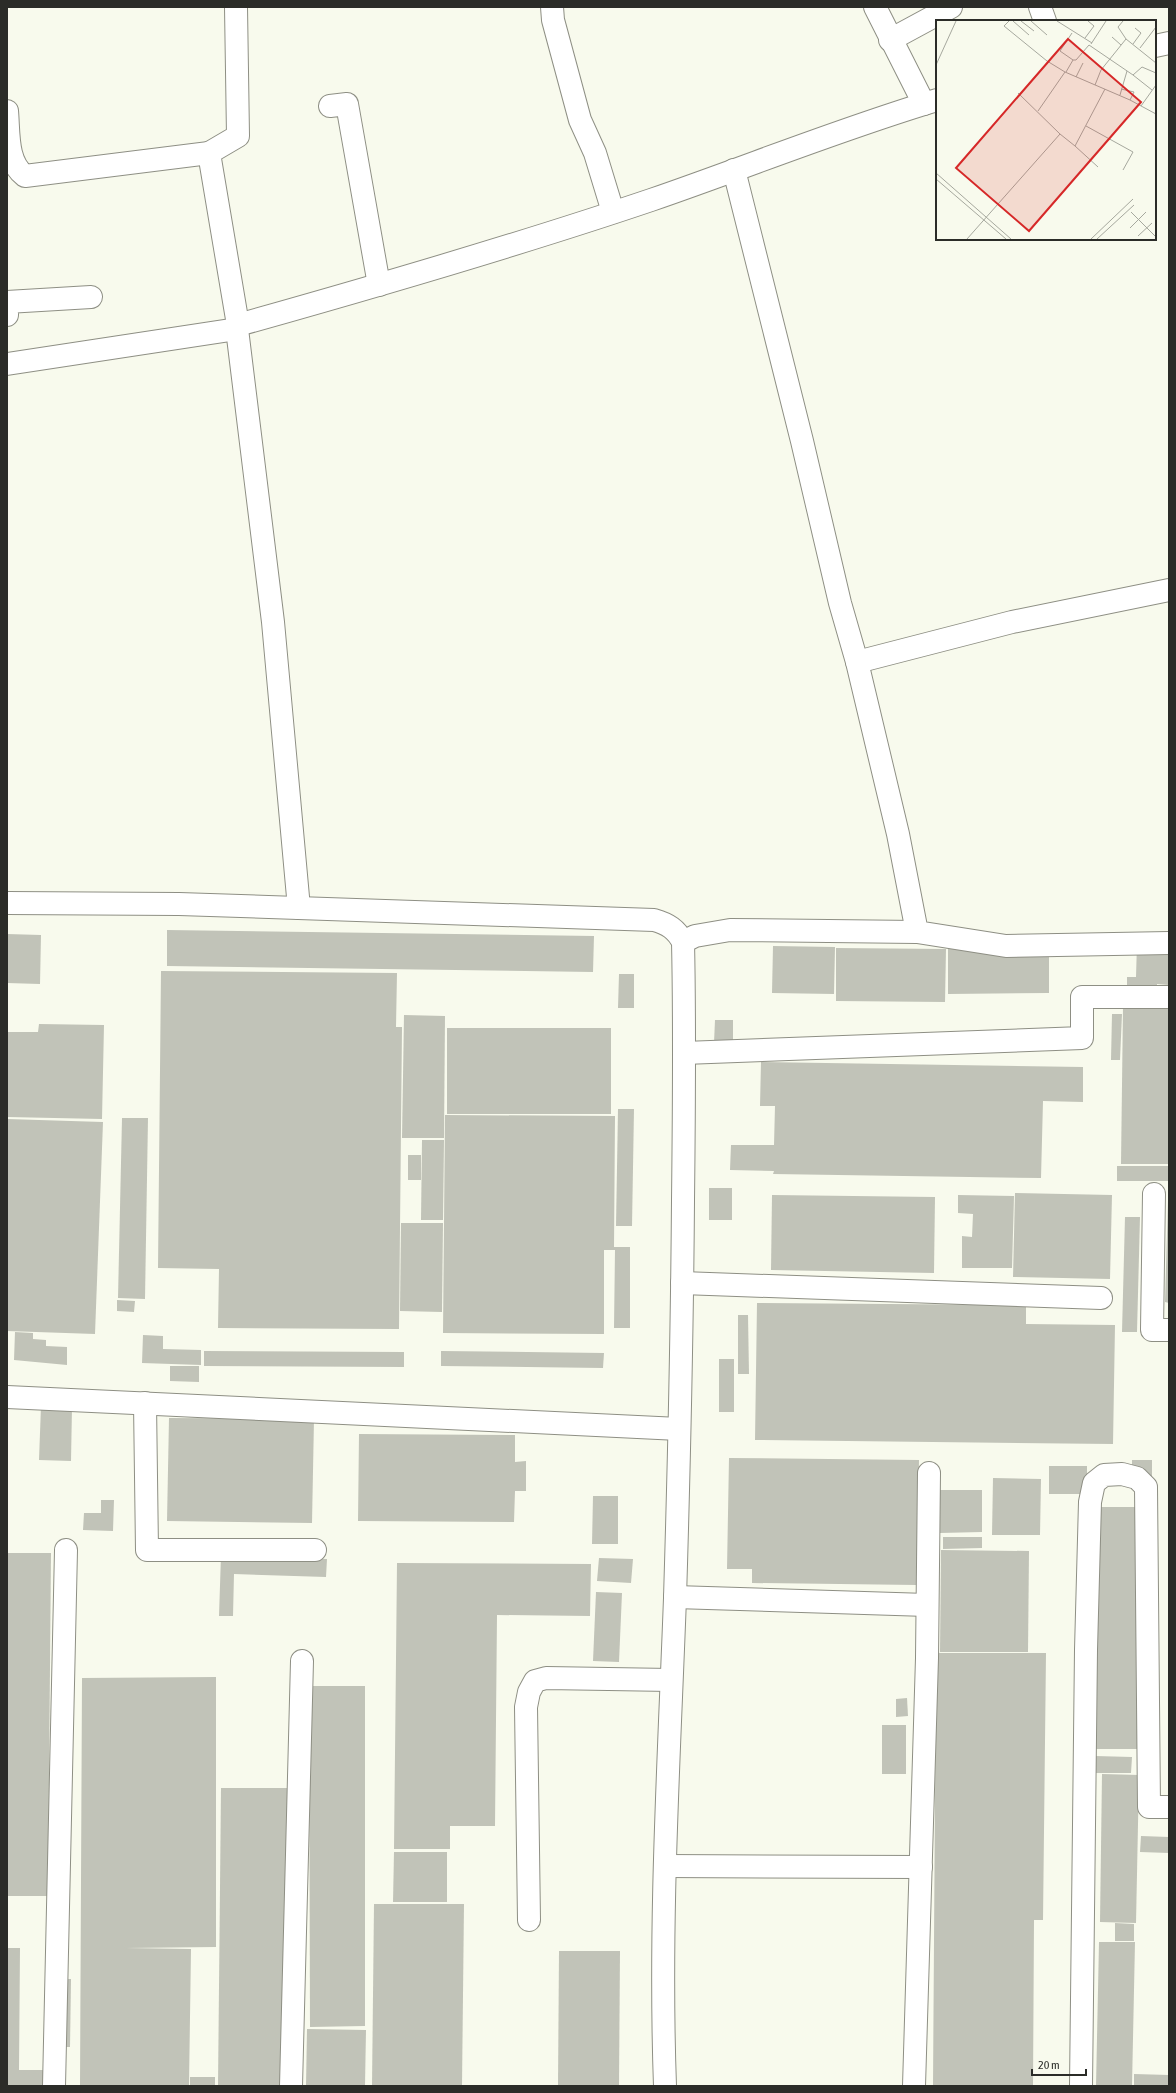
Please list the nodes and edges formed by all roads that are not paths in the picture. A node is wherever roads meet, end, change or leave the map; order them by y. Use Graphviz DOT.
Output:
graph roads {
  1 [pos="236,7"];
  2 [pos="552,7"];
  3 [pos="875,7"];
  4 [pos="951,7"];
  5 [pos="1040,7"];
  6 [pos="1045,20"];
  7 [pos="890,40"];
  8 [pos="1169,43"];
  9 [pos="1156,46"];
  10 [pos="930,102"];
  11 [pos="330,106"];
  12 [pos="7,111"];
  13 [pos="209,153"];
  14 [pos="734,170"];
  15 [pos="613,212"];
  16 [pos="378,285"];
  17 [pos="91,297"];
  18 [pos="7,315"];
  19 [pos="238,327"];
  20 [pos="7,364"];
  21 [pos="1169,590"];
  22 [pos="857,662"];
  23 [pos="7,903"];
  24 [pos="299,908"];
  25 [pos="917,932"];
  26 [pos="683,942"];
  27 [pos="1169,942"];
  28 [pos="1169,997"];
  29 [pos="684,1052"];
  30 [pos="1154,1194"];
  31 [pos="682,1283"];
  32 [pos="1101,1298"];
  33 [pos="1169,1330"];
  34 [pos="7,1397"];
  35 [pos="146,1403"];
  36 [pos="679,1429"];
  37 [pos="929,1473"];
  38 [pos="66,1550"];
  39 [pos="315,1550"];
  40 [pos="675,1596"];
  41 [pos="927,1605"];
  42 [pos="302,1661"];
  43 [pos="671,1680"];
  44 [pos="1169,1807"];
  45 [pos="665,1866"];
  46 [pos="921,1866"];
  47 [pos="529,1920"];
  48 [pos="54,2086"];
  49 [pos="291,2086"];
  50 [pos="665,2086"];
  51 [pos="914,2086"];
  52 [pos="1081,2086"];
  1 -- 13 [label="street"];
  2 -- 15 [label="street"];
  3 -- 7 [label="street"];
  4 -- 7 [label="street"];
  5 -- 6 [label="street"];
  7 -- 10 [label="street"];
  8 -- 9 [label="street"];
  10 -- 14 [label="street"];
  11 -- 16 [label="street"];
  12 -- 13 [label="street"];
  13 -- 19 [label="street"];
  14 -- 15 [label="street"];
  14 -- 22 [label="street"];
  15 -- 16 [label="street"];
  16 -- 19 [label="street"];
  17 -- 18 [label="street"];
  19 -- 20 [label="street"];
  19 -- 24 [label="street"];
  21 -- 22 [label="street"];
  22 -- 25 [label="street"];
  23 -- 24 [label="street"];
  24 -- 26 [label="street"];
  25 -- 26 [label="street"];
  25 -- 27 [label="street"];
  26 -- 29 [label="street"];
  28 -- 29 [label="street"];
  29 -- 31 [label="street"];
  30 -- 33 [label="street"];
  31 -- 32 [label="street"];
  31 -- 36 [label="street"];
  34 -- 35 [label="street"];
  35 -- 36 [label="street"];
  35 -- 39 [label="street"];
  36 -- 40 [label="street"];
  37 -- 41 [label="street"];
  38 -- 48 [label="street"];
  40 -- 41 [label="street"];
  40 -- 43 [label="street"];
  41 -- 46 [label="street"];
  42 -- 49 [label="street"];
  43 -- 45 [label="street"];
  43 -- 47 [label="street"];
  44 -- 52 [label="street"];
  45 -- 46 [label="street"];
  45 -- 50 [label="street"];
  46 -- 51 [label="street"];
}
